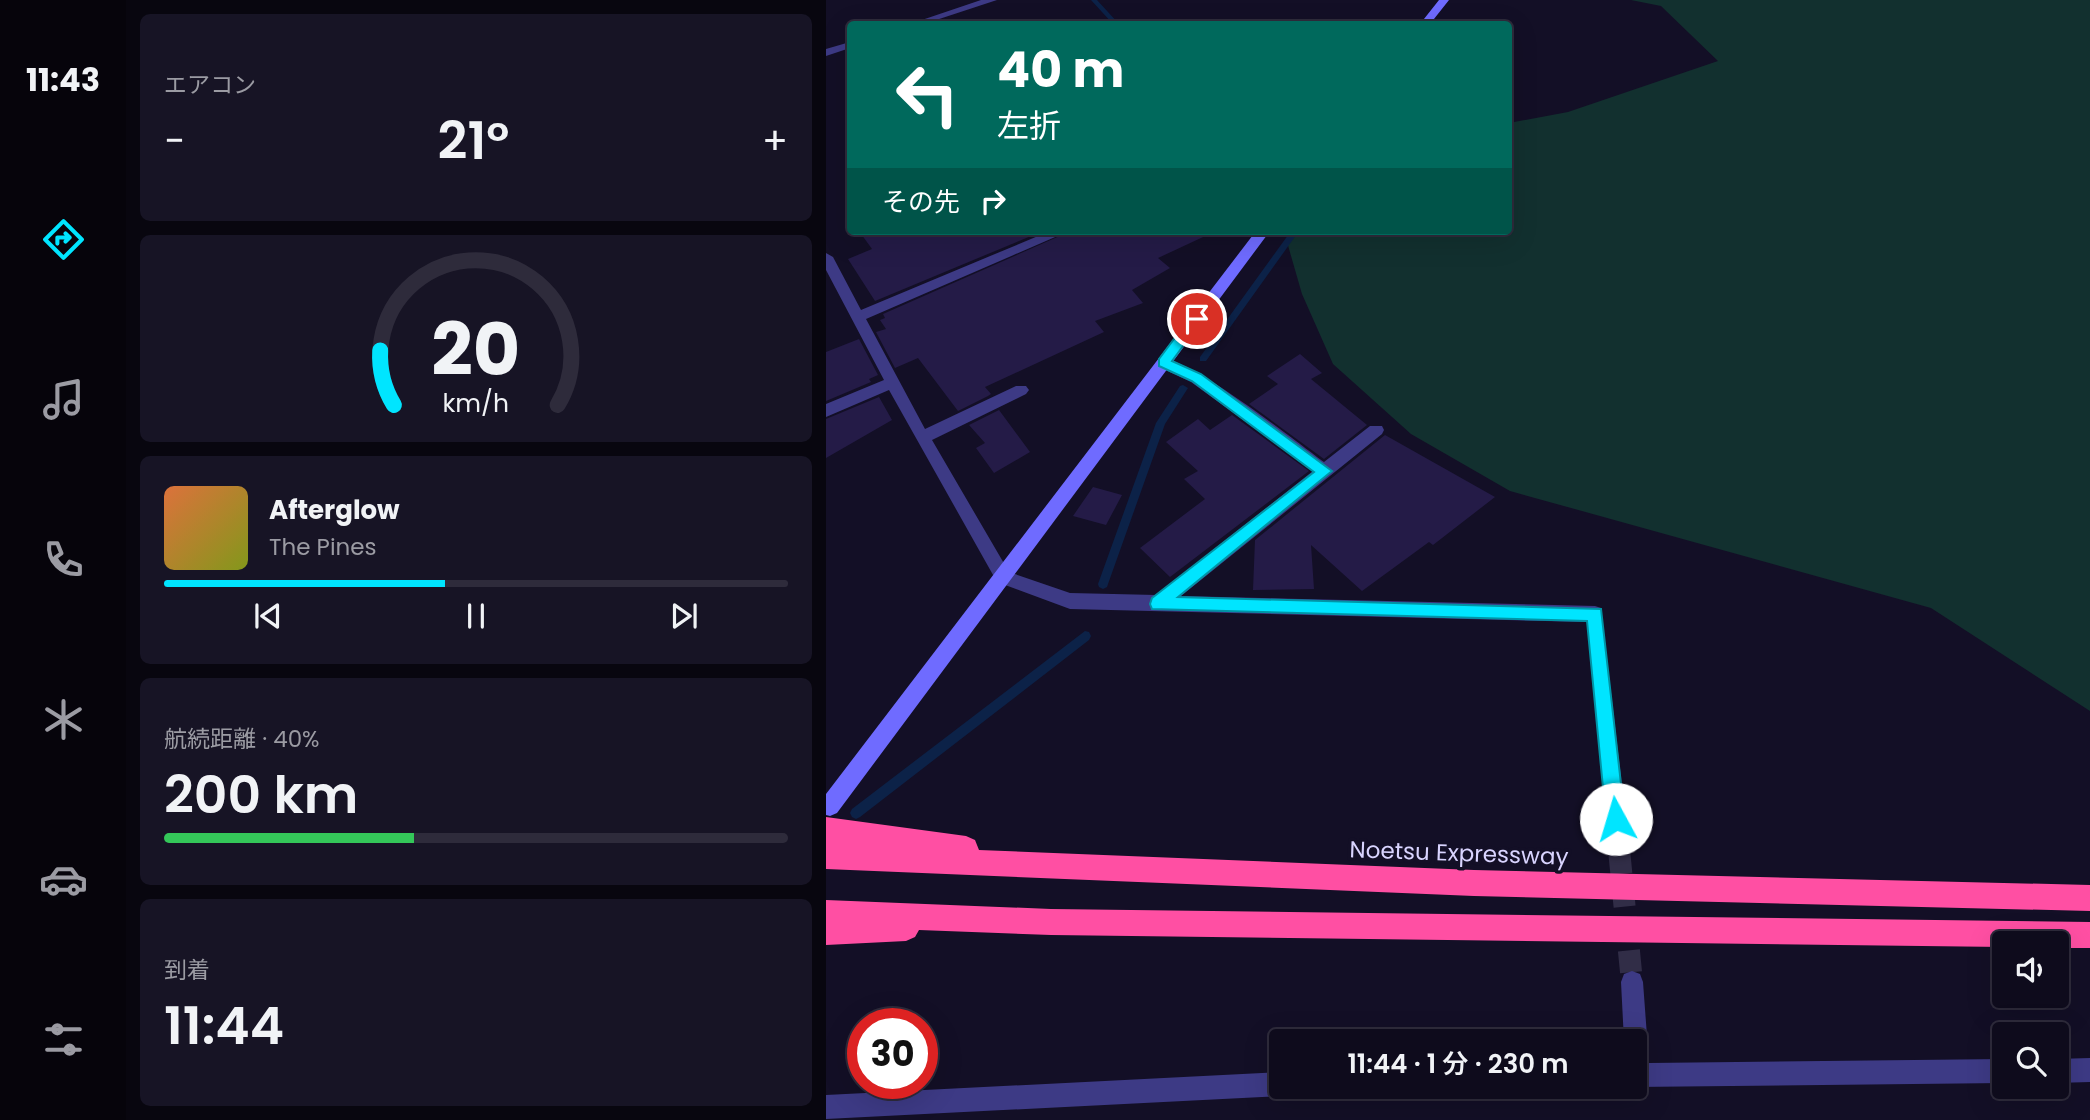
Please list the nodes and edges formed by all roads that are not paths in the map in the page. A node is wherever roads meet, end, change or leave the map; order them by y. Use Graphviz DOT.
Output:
graph roads {
  1 [pos="992,0"];
  2 [pos="1444,0"];
  3 [pos="925,21"];
  4 [pos="1427,21"];
  5 [pos="847,46"];
  6 [pos="826,52"];
  7 [pos="1053,235"];
  8 [pos="1260,235"];
  9 [pos="828,266"];
  10 [pos="858,317"];
  11 [pos="1164,363"];
  12 [pos="893,382"];
  13 [pos="1021,390"];
  14 [pos="826,411"];
  15 [pos="1376,430"];
  16 [pos="922,438"];
  17 [pos="1324,471"];
  18 [pos="1003,577"];
  19 [pos="1158,604"];
  20 [pos="828,818"];
  21 [pos="1616,819"];
  22 [pos="826,856"];
  23 [pos="1087,866"];
  24 [pos="2090,898"];
  25 [pos="826,913"];
  26 [pos="1051,922"];
  27 [pos="826,932"];
  28 [pos="2090,935"];
  29 [pos="1632,982"];
  30 [pos="1634,1029"];
  31 [pos="2090,1070"];
  32 [pos="1992,1071"];
  33 [pos="2069,1071"];
  34 [pos="1647,1075"];
  35 [pos="1269,1085"];
  36 [pos="826,1107"];
  1 -- 3 [label="street"];
  2 -- 4 [label="street"];
  5 -- 6 [label="street"];
  7 -- 10 [label="street"];
  8 -- 11 [label="street"];
  9 -- 10 [label="street"];
  10 -- 12 [label="street"];
  11 -- 17 [label="street"];
  11 -- 18 [label="street"];
  12 -- 14 [label="street"];
  12 -- 16 [label="street"];
  13 -- 16 [label="street"];
  15 -- 17 [label="street"];
  16 -- 18 [label="street"];
  17 -- 19 [label="street"];
  18 -- 19 [label="street"];
  18 -- 20 [label="street"];
  19 -- 21 [label="street"];
  20 -- 23 [label="highway"];
  22 -- 23 [label="highway, Noetsu Expressway"];
  23 -- 24 [label="highway, Noetsu Expressway"];
  25 -- 26 [label="highway"];
  26 -- 27 [label="highway"];
  26 -- 28 [label="highway"];
  29 -- 30 [label="street"];
  31 -- 33 [label="street"];
  32 -- 34 [label="street"];
  35 -- 36 [label="street"];
}
